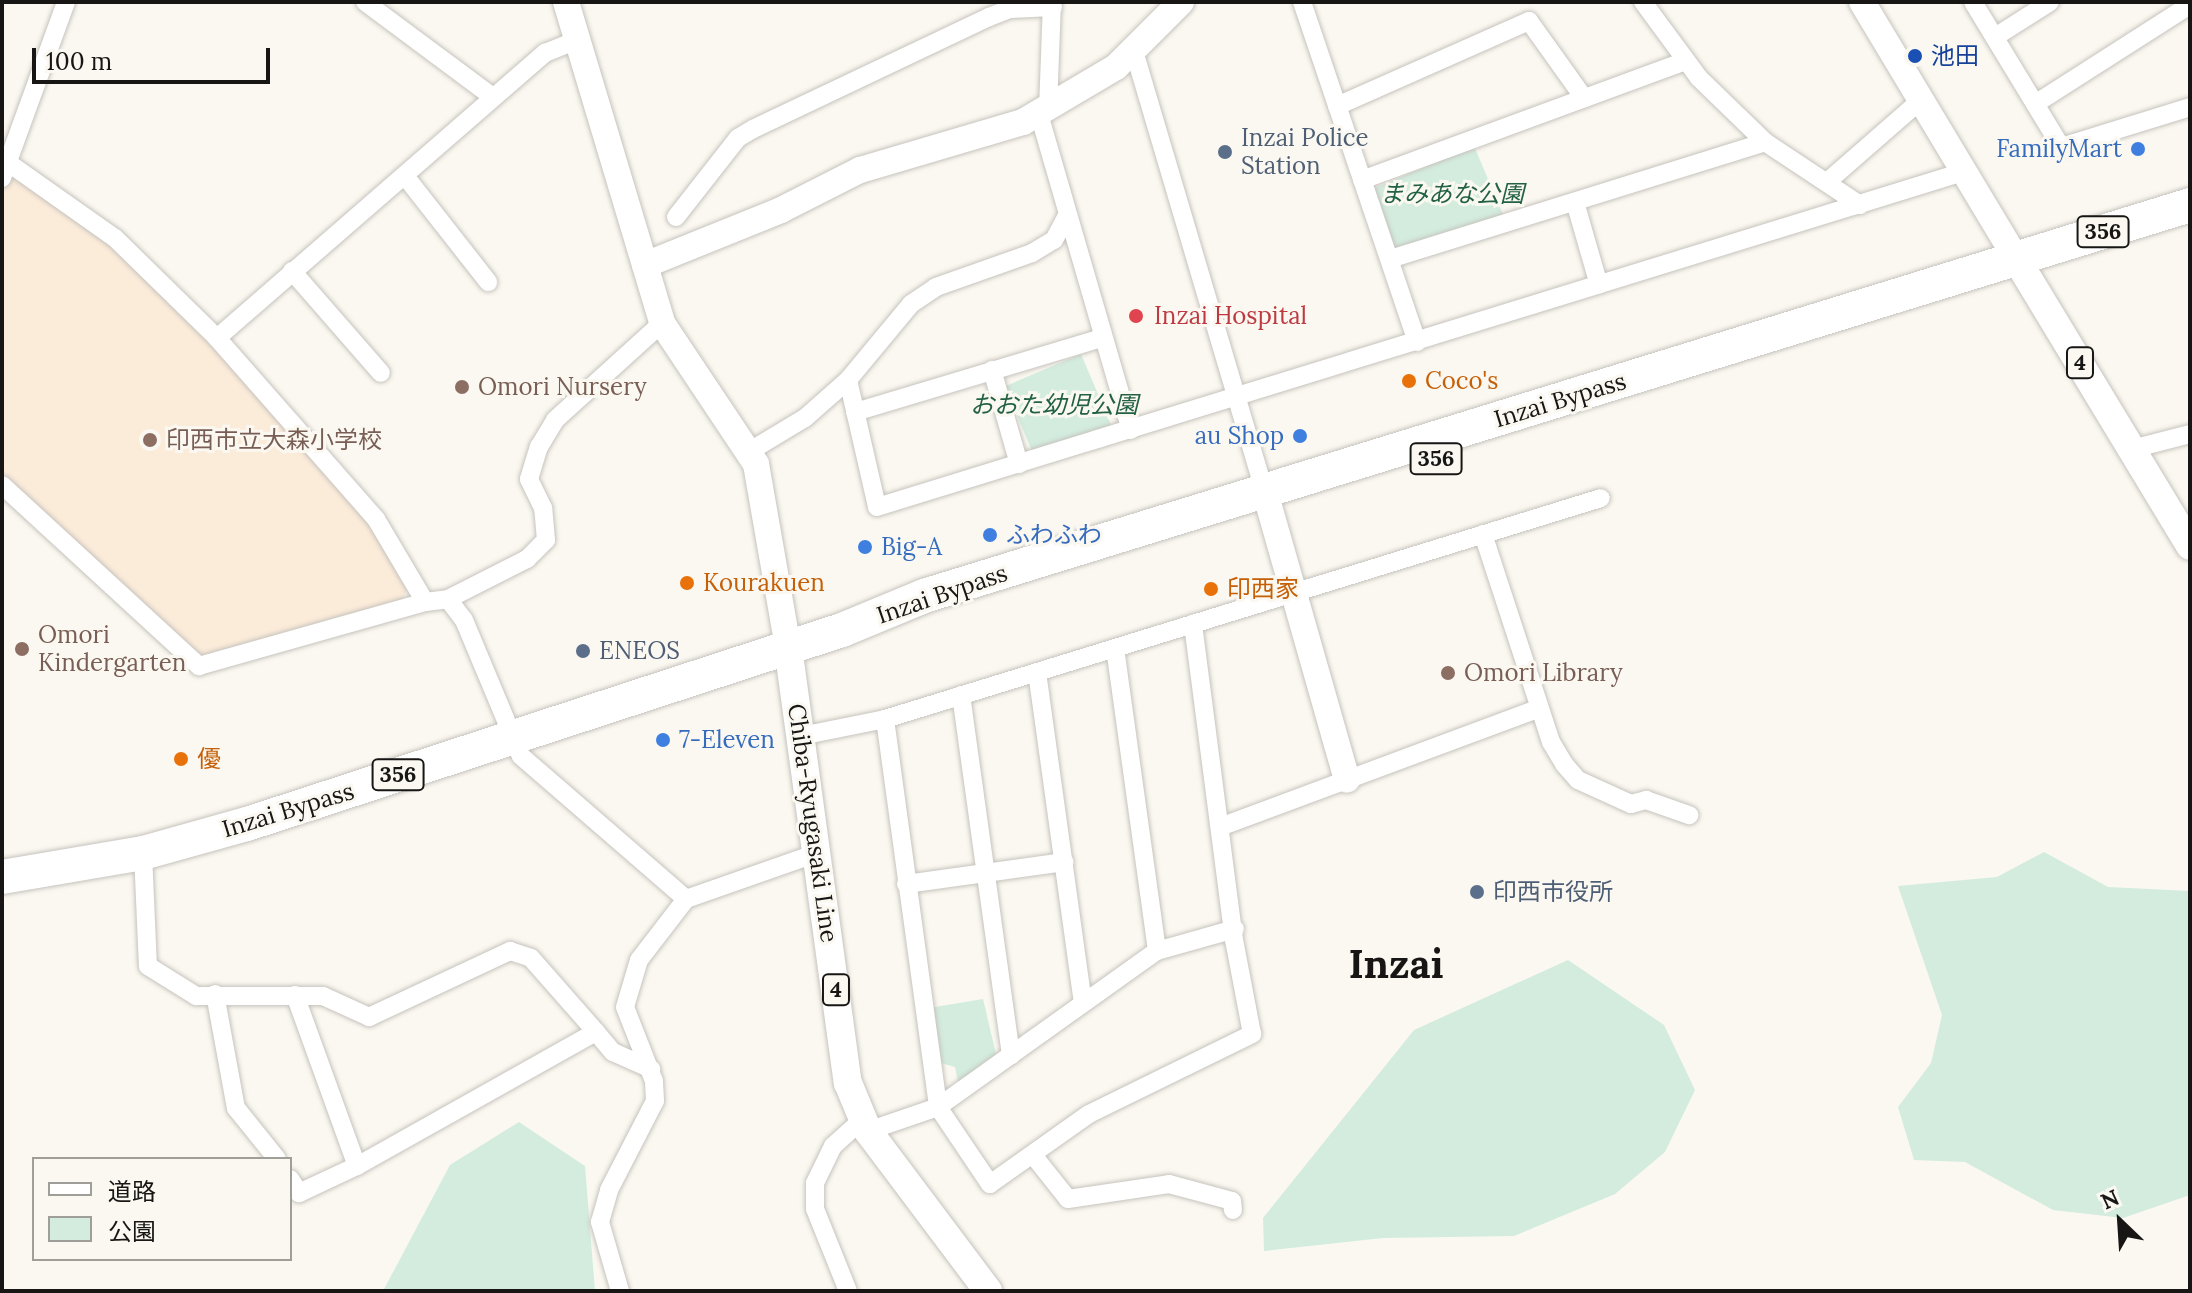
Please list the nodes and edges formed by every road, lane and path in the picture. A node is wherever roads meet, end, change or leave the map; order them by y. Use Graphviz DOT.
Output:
graph roads {
  1 [pos="66,2"];
  2 [pos="365,2"];
  3 [pos="566,2"];
  4 [pos="1181,2"];
  5 [pos="1302,2"];
  6 [pos="1643,2"];
  7 [pos="1862,2"];
  8 [pos="1973,2"];
  9 [pos="2050,2"];
  10 [pos="1052,4"];
  11 [pos="2190,5"];
  12 [pos="1995,37"];
  13 [pos="578,40"];
  14 [pos="1134,51"];
  15 [pos="1685,61"];
  16 [pos="493,97"];
  17 [pos="1584,98"];
  18 [pos="1921,100"];
  19 [pos="2035,104"];
  20 [pos="1337,106"];
  21 [pos="2190,107"];
  22 [pos="1044,112"];
  23 [pos="1765,142"];
  24 [pos="6,171"];
  25 [pos="1963,172"];
  26 [pos="405,176"];
  27 [pos="1362,180"];
  28 [pos="1827,182"];
  29 [pos="1575,202"];
  30 [pos="1860,205"];
  31 [pos="2190,205"];
  32 [pos="676,217"];
  33 [pos="1066,217"];
  34 [pos="2190,228"];
  35 [pos="1390,259"];
  36 [pos="645,265"];
  37 [pos="2022,268"];
  38 [pos="292,271"];
  39 [pos="488,282"];
  40 [pos="1599,285"];
  41 [pos="662,323"];
  42 [pos="217,338"];
  43 [pos="1101,338"];
  44 [pos="1417,342"];
  45 [pos="992,370"];
  46 [pos="381,373"];
  47 [pos="848,380"];
  48 [pos="1237,398"];
  49 [pos="855,412"];
  50 [pos="1131,430"];
  51 [pos="2190,434"];
  52 [pos="2132,449"];
  53 [pos="750,451"];
  54 [pos="1019,464"];
  55 [pos="2,485"];
  56 [pos="1601,498"];
  57 [pos="1267,502"];
  58 [pos="1483,534"];
  59 [pos="2190,546"];
  60 [pos="1293,593"];
  61 [pos="448,599"];
  62 [pos="425,602"];
  63 [pos="1193,624"];
  64 [pos="788,647"];
  65 [pos="1115,648"];
  66 [pos="1037,672"];
  67 [pos="961,695"];
  68 [pos="1540,708"];
  69 [pos="885,719"];
  70 [pos="801,736"];
  71 [pos="510,739"];
  72 [pos="1347,780"];
  73 [pos="1689,815"];
  74 [pos="1220,827"];
  75 [pos="143,853"];
  76 [pos="817,853"];
  77 [pos="1064,862"];
  78 [pos="985,873"];
  79 [pos="2,877"];
  80 [pos="906,884"];
  81 [pos="686,899"];
  82 [pos="1235,929"];
  83 [pos="1157,951"];
  84 [pos="215,994"];
  85 [pos="295,995"];
  86 [pos="1083,1002"];
  87 [pos="596,1032"];
  88 [pos="1011,1056"];
  89 [pos="651,1069"];
  90 [pos="938,1107"];
  91 [pos="865,1125"];
  92 [pos="1033,1155"];
  93 [pos="275,1157"];
  94 [pos="357,1166"];
  95 [pos="292,1182"];
  96 [pos="1233,1210"];
  97 [pos="620,1291"];
  98 [pos="848,1291"];
  99 [pos="988,1291"];
  1 -- 24 [label="street"];
  2 -- 16 [label="street"];
  3 -- 13 [label="street"];
  4 -- 14 [label="street"];
  5 -- 20 [label="street"];
  6 -- 15 [label="street"];
  7 -- 18 [label="street"];
  8 -- 12 [label="street"];
  9 -- 12 [label="street"];
  10 -- 22 [label="street"];
  10 -- 32 [label="street"];
  11 -- 19 [label="street"];
  12 -- 19 [label="street"];
  13 -- 16 [label="street"];
  13 -- 36 [label="street"];
  14 -- 22 [label="street"];
  14 -- 48 [label="street"];
  15 -- 17 [label="street"];
  15 -- 23 [label="street"];
  16 -- 26 [label="street"];
  17 -- 20 [label="street"];
  17 -- 27 [label="street"];
  18 -- 25 [label="street"];
  18 -- 28 [label="street"];
  19 -- 21 [label="street"];
  20 -- 27 [label="street"];
  22 -- 33 [label="street"];
  22 -- 36 [label="street"];
  23 -- 28 [label="street"];
  23 -- 29 [label="street"];
  24 -- 42 [label="street"];
  25 -- 30 [label="street"];
  25 -- 37 [label="street"];
  26 -- 38 [label="street"];
  26 -- 39 [label="street"];
  27 -- 35 [label="street"];
  28 -- 30 [label="street"];
  29 -- 35 [label="street"];
  29 -- 40 [label="street"];
  30 -- 40 [label="street"];
  31 -- 37 [label="highway, Inzai Bypass / 356"];
  33 -- 43 [label="street"];
  33 -- 47 [label="street"];
  34 -- 37 [label="highway, Inzai Bypass / 356"];
  35 -- 44 [label="street"];
  36 -- 41 [label="street"];
  37 -- 52 [label="main road, 4"];
  37 -- 57 [label="highway, Inzai Bypass / 356"];
  38 -- 42 [label="street"];
  38 -- 46 [label="street"];
  40 -- 44 [label="street"];
  41 -- 53 [label="street"];
  41 -- 61 [label="street"];
  42 -- 62 [label="street"];
  43 -- 45 [label="street"];
  43 -- 50 [label="street"];
  44 -- 48 [label="street"];
  45 -- 49 [label="street"];
  45 -- 54 [label="street"];
  47 -- 49 [label="street"];
  47 -- 53 [label="street"];
  48 -- 50 [label="street"];
  48 -- 57 [label="street"];
  49 -- 54 [label="street"];
  50 -- 54 [label="street"];
  51 -- 52 [label="street"];
  52 -- 59 [label="main road, 4"];
  53 -- 64 [label="street"];
  55 -- 62 [label="street"];
  56 -- 58 [label="street"];
  57 -- 60 [label="street"];
  57 -- 64 [label="highway, Inzai Bypass / 356"];
  58 -- 60 [label="street"];
  58 -- 68 [label="street"];
  60 -- 63 [label="street"];
  60 -- 72 [label="street"];
  61 -- 62 [label="street"];
  61 -- 71 [label="street"];
  63 -- 65 [label="street"];
  63 -- 74 [label="street"];
  64 -- 70 [label="main road, Chiba-Ryugasaki Line / 4"];
  64 -- 71 [label="highway, Inzai Bypass / 356"];
  65 -- 66 [label="street"];
  65 -- 83 [label="street"];
  66 -- 67 [label="street"];
  66 -- 77 [label="street"];
  67 -- 69 [label="street"];
  67 -- 78 [label="street"];
  68 -- 72 [label="street"];
  68 -- 73 [label="street"];
  69 -- 70 [label="street"];
  69 -- 80 [label="street"];
  70 -- 76 [label="main road, Chiba-Ryugasaki Line / 4"];
  71 -- 75 [label="highway, Inzai Bypass / 356"];
  71 -- 81 [label="street"];
  72 -- 74 [label="street"];
  74 -- 82 [label="street"];
  75 -- 79 [label="highway, Inzai Bypass / 356"];
  75 -- 84 [label="street"];
  76 -- 81 [label="street"];
  76 -- 91 [label="main road, Chiba-Ryugasaki Line / 4"];
  77 -- 78 [label="street"];
  77 -- 86 [label="street"];
  78 -- 80 [label="street"];
  78 -- 88 [label="street"];
  80 -- 90 [label="street"];
  81 -- 89 [label="street"];
  82 -- 83 [label="street"];
  82 -- 92 [label="street"];
  83 -- 86 [label="street"];
  84 -- 85 [label="street"];
  84 -- 93 [label="street"];
  85 -- 87 [label="street"];
  85 -- 94 [label="street"];
  86 -- 88 [label="street"];
  87 -- 89 [label="street"];
  87 -- 94 [label="street"];
  88 -- 90 [label="street"];
  89 -- 97 [label="street"];
  90 -- 91 [label="street"];
  90 -- 92 [label="street"];
  91 -- 98 [label="street"];
  91 -- 99 [label="main road, Chiba-Ryugasaki Line / 4"];
  92 -- 96 [label="street"];
  94 -- 95 [label="street"];
}
